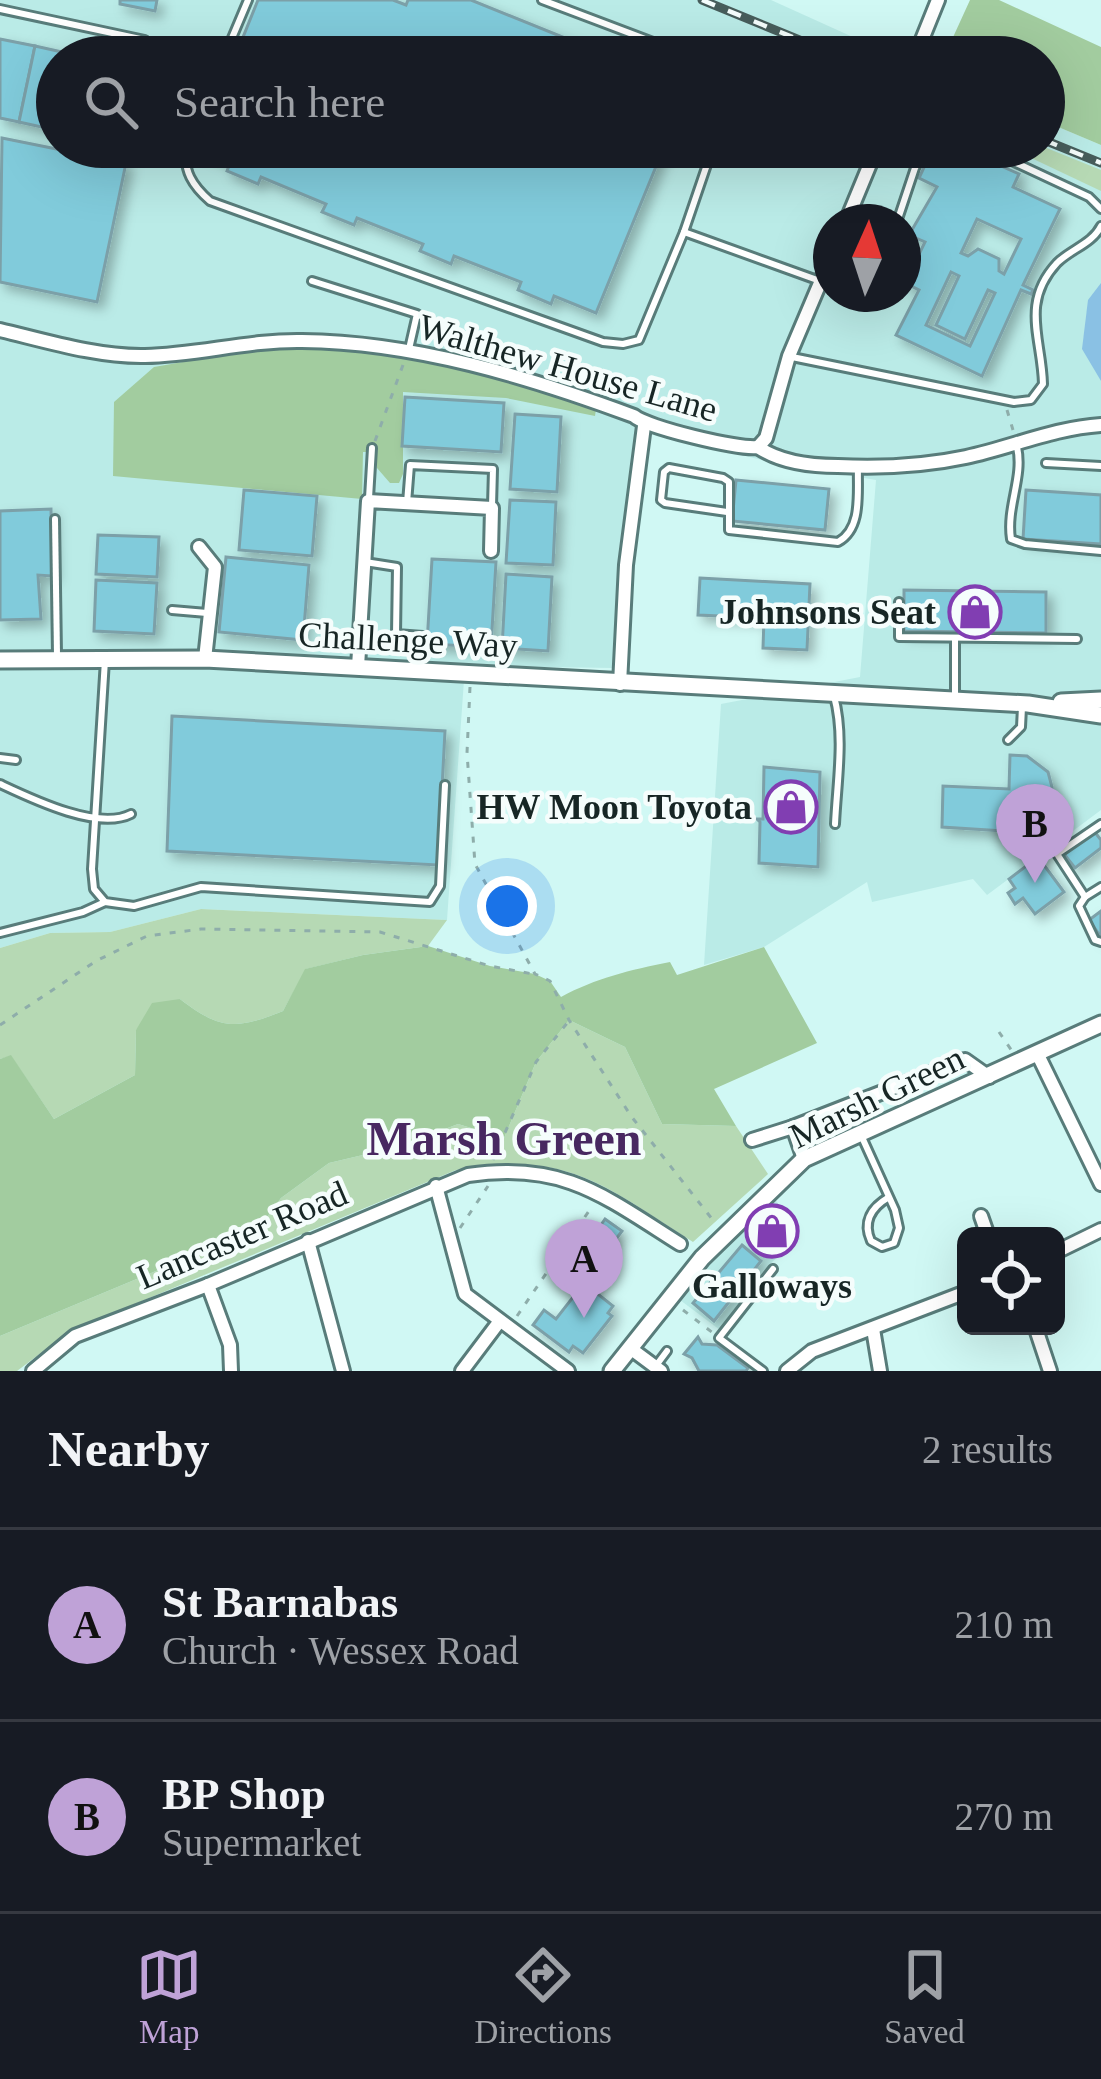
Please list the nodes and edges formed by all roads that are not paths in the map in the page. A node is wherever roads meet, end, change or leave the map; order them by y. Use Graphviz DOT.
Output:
graph roads {
  1 [pos="248,0"];
  2 [pos="542,0"];
  3 [pos="938,0"];
  4 [pos="0,9"];
  5 [pos="126,36"];
  6 [pos="233,36"];
  7 [pos="637,36"];
  8 [pos="923,36"];
  9 [pos="187,168"];
  10 [pos="705,168"];
  11 [pos="869,168"];
  12 [pos="915,168"];
  13 [pos="1027,168"];
  14 [pos="854,204"];
  15 [pos="903,204"];
  16 [pos="1101,209"];
  17 [pos="1101,226"];
  18 [pos="684,232"];
  19 [pos="813,278"];
  20 [pos="312,281"];
  21 [pos="813,298"];
  22 [pos="0,330"];
  23 [pos="408,352"];
  24 [pos="789,356"];
  25 [pos="1101,424"];
  26 [pos="644,426"];
  27 [pos="1016,443"];
  28 [pos="758,447"];
  29 [pos="372,448"];
  30 [pos="1046,463"];
  31 [pos="1101,466"];
  32 [pos="858,467"];
  33 [pos="368,501"];
  34 [pos="407,503"];
  35 [pos="492,508"];
  36 [pos="727,512"];
  37 [pos="55,519"];
  38 [pos="199,547"];
  39 [pos="491,551"];
  40 [pos="1101,551"];
  41 [pos="364,562"];
  42 [pos="899,602"];
  43 [pos="172,610"];
  44 [pos="210,613"];
  45 [pos="423,636"];
  46 [pos="955,638"];
  47 [pos="1077,639"];
  48 [pos="106,657"];
  49 [pos="57,658"];
  50 [pos="205,659"];
  51 [pos="0,660"];
  52 [pos="358,668"];
  53 [pos="620,684"];
  54 [pos="833,693"];
  55 [pos="955,700"];
  56 [pos="1101,700"];
  57 [pos="1025,704"];
  58 [pos="1101,715"];
  59 [pos="1008,740"];
  60 [pos="0,758"];
  61 [pos="16,760"];
  62 [pos="0,784"];
  63 [pos="445,785"];
  64 [pos="131,814"];
  65 [pos="93,816"];
  66 [pos="835,824"];
  67 [pos="1101,824"];
  68 [pos="1101,887"];
  69 [pos="1085,897"];
  70 [pos="105,902"];
  71 [pos="0,933"];
  72 [pos="1101,942"];
  73 [pos="1101,1024"];
  74 [pos="1038,1054"];
  75 [pos="989,1077"];
  76 [pos="793,1127"];
  77 [pos="861,1135"];
  78 [pos="752,1140"];
  79 [pos="1094,1152"];
  80 [pos="804,1159"];
  81 [pos="1101,1184"];
  82 [pos="436,1186"];
  83 [pos="890,1197"];
  84 [pos="981,1216"];
  85 [pos="985,1227"];
  86 [pos="1101,1230"];
  87 [pos="308,1241"];
  88 [pos="680,1244"];
  89 [pos="1065,1248"];
  90 [pos="772,1269"];
  91 [pos="208,1285"];
  92 [pos="957,1296"];
  93 [pos="504,1325"];
  94 [pos="873,1329"];
  95 [pos="1038,1335"];
  96 [pos="630,1348"];
  97 [pos="667,1351"];
  98 [pos="43,1369"];
  99 [pos="658,1369"];
  100 [pos="231,1371"];
  101 [pos="343,1371"];
  102 [pos="462,1371"];
  103 [pos="568,1371"];
  104 [pos="612,1371"];
  105 [pos="763,1371"];
  106 [pos="787,1371"];
  107 [pos="880,1371"];
  108 [pos="1050,1371"];
  1 -- 6 [label="lane"];
  2 -- 7 [label="lane"];
  3 -- 8 [label="street"];
  4 -- 5 [label="lane"];
  9 -- 18 [label="lane"];
  10 -- 18 [label="lane"];
  11 -- 14 [label="street"];
  12 -- 15 [label="lane"];
  13 -- 16 [label="lane"];
  17 -- 24 [label="lane"];
  18 -- 19 [label="lane"];
  20 -- 23 [label="lane"];
  21 -- 24 [label="street"];
  22 -- 23 [label="street, Walthew House Lane"];
  23 -- 26 [label="street, Walthew House Lane"];
  24 -- 28 [label="street"];
  25 -- 27 [label="street, Walthew House Lane"];
  26 -- 28 [label="street, Walthew House Lane"];
  26 -- 53 [label="street"];
  27 -- 32 [label="street, Walthew House Lane"];
  27 -- 40 [label="lane"];
  28 -- 32 [label="street, Walthew House Lane"];
  29 -- 33 [label="lane"];
  30 -- 31 [label="lane"];
  32 -- 36 [label="lane"];
  33 -- 34 [label="street"];
  33 -- 41 [label="street"];
  34 -- 35 [label="street"];
  34 -- 35 [label="lane"];
  35 -- 39 [label="street"];
  36 -- 36 [label="lane"];
  37 -- 49 [label="lane"];
  38 -- 44 [label="street"];
  41 -- 45 [label="lane"];
  41 -- 52 [label="street"];
  42 -- 46 [label="lane"];
  43 -- 44 [label="lane"];
  44 -- 50 [label="street"];
  46 -- 47 [label="lane"];
  46 -- 55 [label="lane"];
  48 -- 49 [label="street, Challenge Way"];
  48 -- 50 [label="street, Challenge Way"];
  48 -- 65 [label="lane"];
  49 -- 51 [label="street, Challenge Way"];
  50 -- 52 [label="street, Challenge Way"];
  52 -- 53 [label="street, Challenge Way"];
  53 -- 54 [label="street, Challenge Way"];
  54 -- 55 [label="street, Challenge Way"];
  54 -- 66 [label="lane"];
  55 -- 57 [label="street, Challenge Way"];
  56 -- 57 [label="street, Challenge Way"];
  57 -- 58 [label="street, Challenge Way"];
  57 -- 59 [label="lane"];
  60 -- 61 [label="lane"];
  62 -- 65 [label="lane"];
  63 -- 70 [label="lane"];
  64 -- 65 [label="lane"];
  65 -- 70 [label="lane"];
  67 -- 69 [label="lane"];
  68 -- 69 [label="lane"];
  69 -- 72 [label="lane"];
  70 -- 71 [label="lane"];
  73 -- 74 [label="street, Marsh Green"];
  74 -- 75 [label="street, Marsh Green"];
  74 -- 79 [label="street"];
  75 -- 76 [label="street"];
  75 -- 77 [label="street, Marsh Green"];
  76 -- 78 [label="street"];
  76 -- 80 [label="street"];
  77 -- 80 [label="street, Marsh Green"];
  77 -- 83 [label="lane"];
  79 -- 81 [label="street"];
  80 -- 96 [label="street, Marsh Green"];
  82 -- 87 [label="street, Lancaster Road"];
  82 -- 88 [label="street, Lancaster Road"];
  82 -- 93 [label="street"];
  83 -- 83 [label="lane"];
  84 -- 85 [label="street"];
  86 -- 89 [label="street"];
  87 -- 91 [label="street, Lancaster Road"];
  87 -- 101 [label="street"];
  90 -- 105 [label="lane"];
  91 -- 98 [label="street, Lancaster Road"];
  91 -- 100 [label="street"];
  92 -- 94 [label="street"];
  93 -- 102 [label="street"];
  93 -- 103 [label="street"];
  94 -- 106 [label="street"];
  94 -- 107 [label="street"];
  95 -- 108 [label="street"];
  96 -- 99 [label="street"];
  96 -- 104 [label="street, Marsh Green"];
  97 -- 99 [label="lane"];
}
